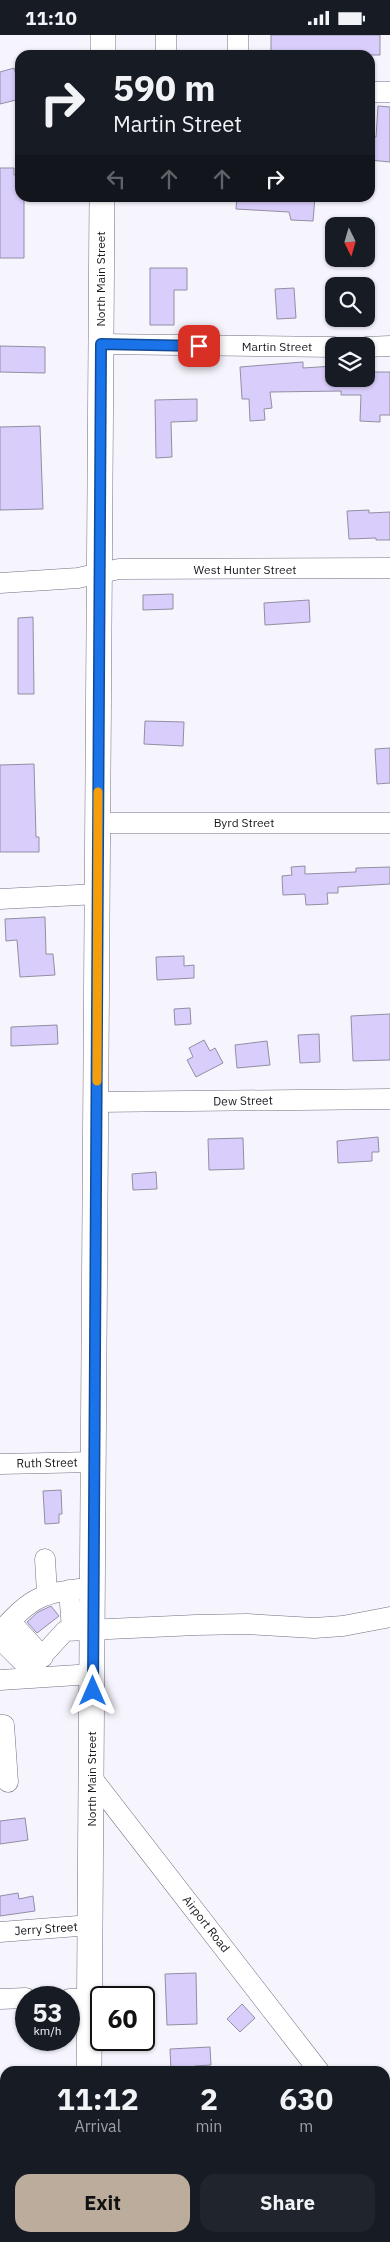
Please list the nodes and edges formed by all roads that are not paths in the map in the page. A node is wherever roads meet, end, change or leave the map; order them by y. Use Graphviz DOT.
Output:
graph roads {
  1 [pos="103,35"];
  2 [pos="166,35"];
  3 [pos="238,35"];
  4 [pos="103,50"];
  5 [pos="166,50"];
  6 [pos="238,50"];
  7 [pos="375,92"];
  8 [pos="390,92"];
  9 [pos="102,202"];
  10 [pos="101,344"];
  11 [pos="390,346"];
  12 [pos="325,347"];
  13 [pos="375,347"];
  14 [pos="390,569"];
  15 [pos="100,574"];
  16 [pos="0,583"];
  17 [pos="98,823"];
  18 [pos="390,823"];
  19 [pos="98,894"];
  20 [pos="0,899"];
  21 [pos="390,1099"];
  22 [pos="96,1102"];
  23 [pos="94,1462"];
  24 [pos="0,1464"];
  25 [pos="45,1559"];
  26 [pos="81,1589"];
  27 [pos="47,1593"];
  28 [pos="390,1617"];
  29 [pos="5,1627"];
  30 [pos="83,1630"];
  31 [pos="0,1639"];
  32 [pos="32,1668"];
  33 [pos="93,1673"];
  34 [pos="0,1680"];
  35 [pos="0,1725"];
  36 [pos="92,1778"];
  37 [pos="8,1782"];
  38 [pos="91,1925"];
  39 [pos="0,1932"];
  40 [pos="0,1999"];
  41 [pos="15,1999"];
  42 [pos="80,1999"];
  43 [pos="88,2066"];
  44 [pos="315,2066"];
  1 -- 4 [label="main road"];
  2 -- 5 [label="street"];
  3 -- 6 [label="street"];
  7 -- 8 [label="street"];
  9 -- 10 [label="main road, North Main Street"];
  10 -- 12 [label="street, Martin Street"];
  10 -- 15 [label="main road, North Main Street"];
  11 -- 13 [label="street"];
  14 -- 15 [label="street, West Hunter Street"];
  15 -- 16 [label="street, West Hunter Street"];
  15 -- 17 [label="main road, North Main Street"];
  17 -- 18 [label="street, Byrd Street"];
  17 -- 19 [label="main road, North Main Street"];
  19 -- 20 [label="street"];
  19 -- 22 [label="main road, North Main Street"];
  21 -- 22 [label="street, Dew Street"];
  22 -- 23 [label="main road, North Main Street"];
  23 -- 24 [label="street, Ruth Street"];
  23 -- 26 [label="main road, North Main Street"];
  25 -- 27 [label="street"];
  26 -- 27 [label="street"];
  26 -- 30 [label="main road, North Main Street"];
  27 -- 29 [label="street"];
  28 -- 30 [label="street"];
  29 -- 32 [label="street"];
  30 -- 32 [label="street"];
  30 -- 33 [label="main road, North Main Street"];
  31 -- 32 [label="street"];
  32 -- 33 [label="street"];
  32 -- 34 [label="street"];
  33 -- 36 [label="main road, North Main Street"];
  35 -- 37 [label="street"];
  36 -- 38 [label="main road, North Main Street"];
  36 -- 44 [label="street, Airport Road"];
  38 -- 39 [label="street, Jerry Street"];
  38 -- 42 [label="main road, North Main Street"];
  40 -- 41 [label="street"];
  42 -- 43 [label="main road, North Main Street"];
}
